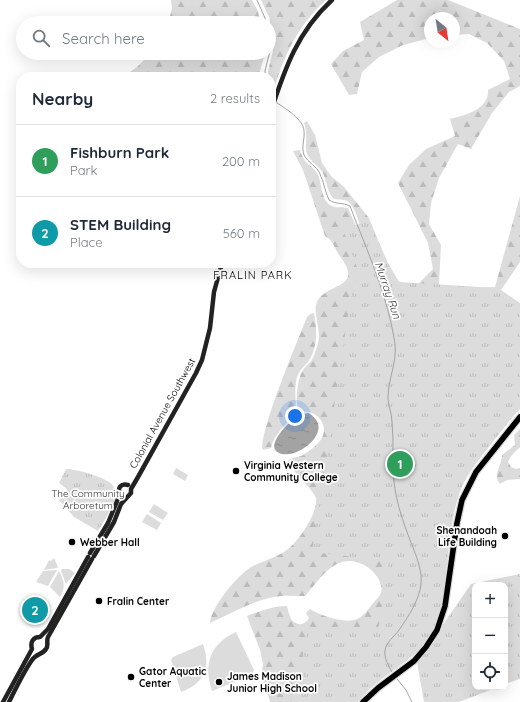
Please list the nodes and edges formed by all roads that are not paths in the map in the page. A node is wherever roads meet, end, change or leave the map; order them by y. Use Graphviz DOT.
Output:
graph roads {
  1 [pos="332,0"];
  2 [pos="276,96"];
  3 [pos="221,268"];
  4 [pos="520,417"];
  5 [pos="138,477"];
  6 [pos="128,485"];
  7 [pos="132,489"];
  8 [pos="120,494"];
  9 [pos="126,497"];
  10 [pos="91,556"];
  11 [pos="40,637"];
  12 [pos="46,641"];
  13 [pos="32,649"];
  14 [pos="39,653"];
  15 [pos="3,702"];
  16 [pos="9,702"];
  17 [pos="363,702"];
  1 -- 2 [label="main road"];
  3 -- 5 [label="main road, Colonial Avenue Southwest"];
  4 -- 17 [label="main road"];
  5 -- 6 [label="main road, Colonial Avenue Southwest"];
  5 -- 7 [label="main road, Colonial Avenue Southwest"];
  6 -- 7 [label="main road"];
  6 -- 8 [label="main road"];
  7 -- 9 [label="main road"];
  8 -- 9 [label="main road"];
  8 -- 10 [label="main road"];
  9 -- 10 [label="main road"];
  10 -- 11 [label="main road"];
  10 -- 12 [label="main road"];
  11 -- 12 [label="main road"];
  11 -- 13 [label="main road"];
  12 -- 14 [label="main road"];
  13 -- 14 [label="main road"];
  13 -- 15 [label="main road"];
  14 -- 16 [label="main road"];
}
